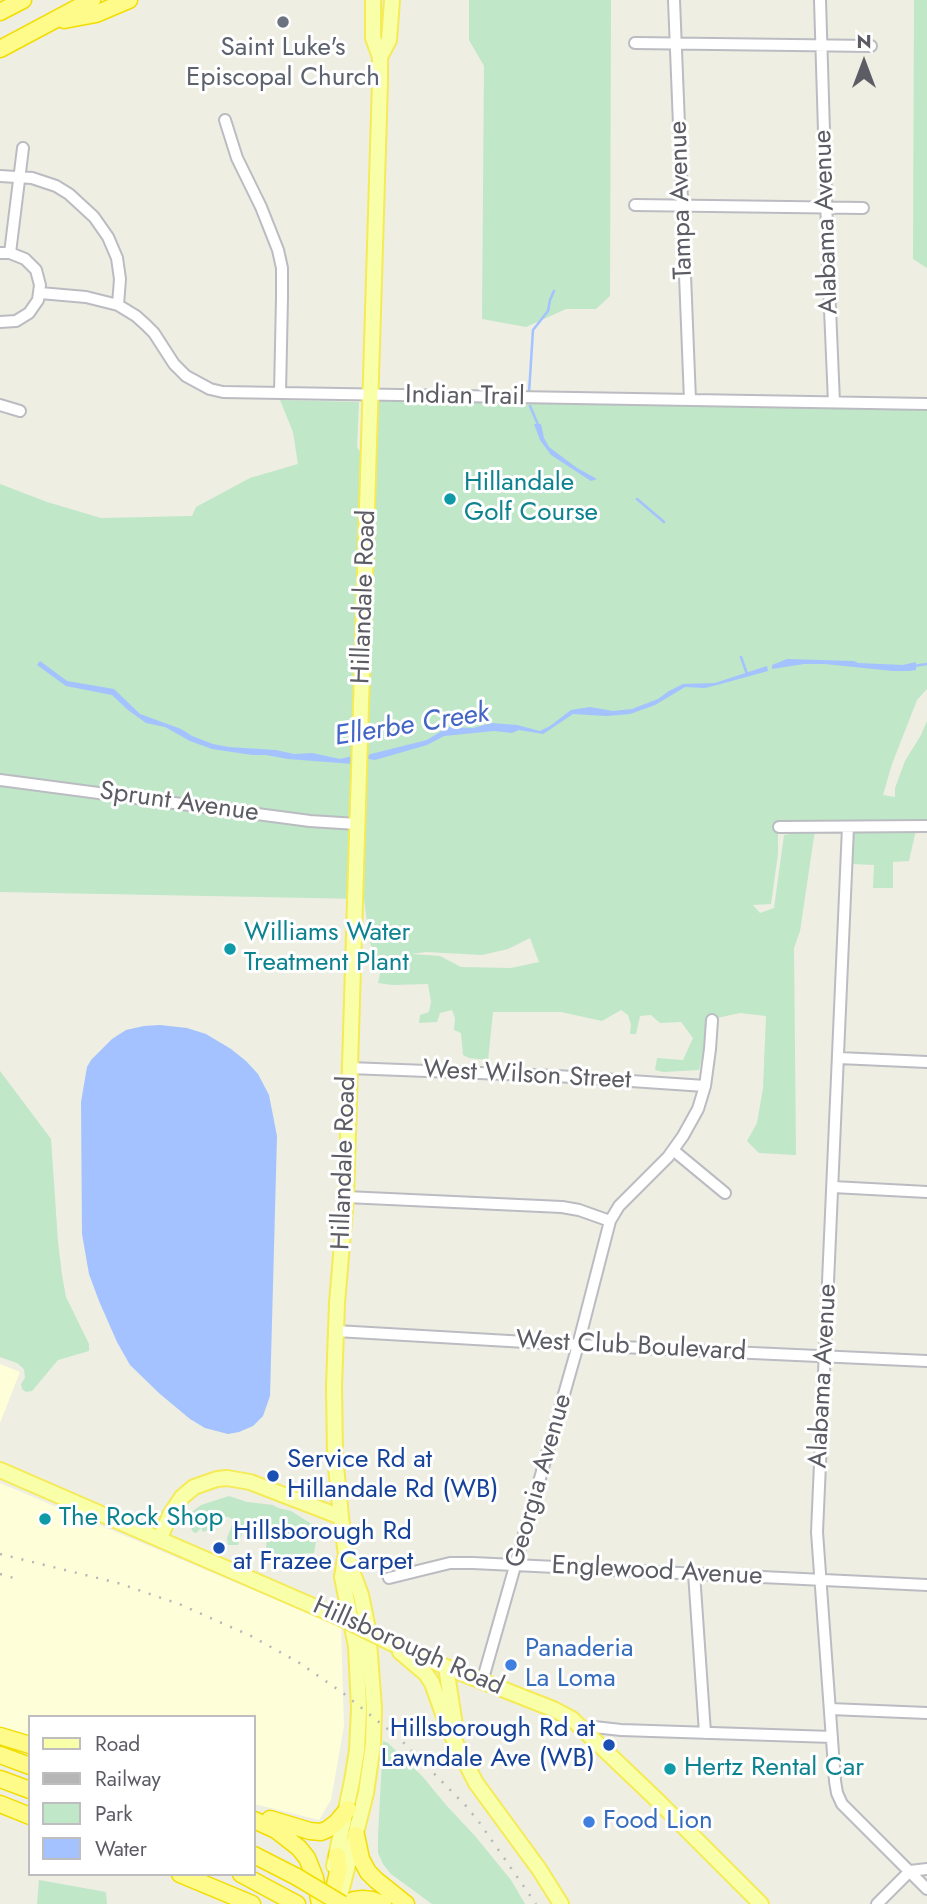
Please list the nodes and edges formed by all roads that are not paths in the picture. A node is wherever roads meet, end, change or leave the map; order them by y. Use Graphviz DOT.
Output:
graph roads {
  1 [pos="23,0"];
  2 [pos="92,0"];
  3 [pos="129,0"];
  4 [pos="373,0"];
  5 [pos="392,0"];
  6 [pos="674,0"];
  7 [pos="820,0"];
  8 [pos="0,12"];
  9 [pos="48,24"];
  10 [pos="635,43"];
  11 [pos="676,43"];
  12 [pos="820,46"];
  13 [pos="871,46"];
  14 [pos="0,49"];
  15 [pos="380,57"];
  16 [pos="225,120"];
  17 [pos="23,148"];
  18 [pos="0,176"];
  19 [pos="19,176"];
  20 [pos="635,205"];
  21 [pos="682,205"];
  22 [pos="826,208"];
  23 [pos="863,208"];
  24 [pos="5,253"];
  25 [pos="40,293"];
  26 [pos="117,305"];
  27 [pos="0,323"];
  28 [pos="280,393"];
  29 [pos="371,395"];
  30 [pos="690,400"];
  31 [pos="835,402"];
  32 [pos="927,404"];
  33 [pos="0,405"];
  34 [pos="20,411"];
  35 [pos="0,780"];
  36 [pos="357,824"];
  37 [pos="927,826"];
  38 [pos="779,827"];
  39 [pos="848,827"];
  40 [pos="712,1020"];
  41 [pos="839,1058"];
  42 [pos="927,1062"];
  43 [pos="349,1068"];
  44 [pos="705,1086"];
  45 [pos="673,1150"];
  46 [pos="833,1187"];
  47 [pos="927,1192"];
  48 [pos="725,1193"];
  49 [pos="345,1197"];
  50 [pos="610,1221"];
  51 [pos="335,1331"];
  52 [pos="578,1345"];
  53 [pos="825,1357"];
  54 [pos="927,1361"];
  55 [pos="0,1470"];
  56 [pos="341,1517"];
  57 [pos="160,1538"];
  58 [pos="346,1555"];
  59 [pos="516,1565"];
  60 [pos="694,1573"];
  61 [pos="389,1578"];
  62 [pos="822,1580"];
  63 [pos="927,1585"];
  64 [pos="389,1642"];
  65 [pos="446,1668"];
  66 [pos="482,1682"];
  67 [pos="830,1709"];
  68 [pos="927,1713"];
  69 [pos="586,1731"];
  70 [pos="705,1732"];
  71 [pos="0,1736"];
  72 [pos="832,1737"];
  73 [pos="454,1740"];
  74 [pos="28,1744"];
  75 [pos="0,1755"];
  76 [pos="28,1765"];
  77 [pos="0,1779"];
  78 [pos="28,1789"];
  79 [pos="0,1804"];
  80 [pos="348,1809"];
  81 [pos="28,1815"];
  82 [pos="256,1815"];
  83 [pos="256,1821"];
  84 [pos="356,1835"];
  85 [pos="256,1856"];
  86 [pos="337,1856"];
  87 [pos="927,1869"];
  88 [pos="910,1871"];
  89 [pos="185,1876"];
  90 [pos="245,1876"];
  91 [pos="927,1889"];
  92 [pos="293,1902"];
  93 [pos="334,1903"];
  94 [pos="252,1904"];
  95 [pos="383,1904"];
  96 [pos="406,1904"];
  97 [pos="561,1904"];
  98 [pos="761,1904"];
  99 [pos="877,1904"];
  1 -- 8 [label="highway"];
  2 -- 9 [label="highway"];
  3 -- 9 [label="highway"];
  4 -- 15 [label="main road, Hillandale Road"];
  5 -- 15 [label="main road, Hillandale Road"];
  6 -- 11 [label="street, Tampa Avenue"];
  7 -- 12 [label="street, Alabama Avenue"];
  9 -- 14 [label="highway"];
  10 -- 11 [label="street"];
  11 -- 12 [label="street"];
  11 -- 21 [label="street, Tampa Avenue"];
  12 -- 13 [label="street"];
  12 -- 22 [label="street, Alabama Avenue"];
  15 -- 29 [label="main road, Hillandale Road"];
  16 -- 28 [label="street"];
  17 -- 19 [label="street"];
  18 -- 19 [label="street"];
  19 -- 24 [label="street"];
  19 -- 26 [label="street"];
  20 -- 21 [label="street"];
  21 -- 22 [label="street"];
  21 -- 30 [label="street, Tampa Avenue"];
  22 -- 23 [label="street"];
  22 -- 31 [label="street, Alabama Avenue"];
  24 -- 25 [label="street"];
  25 -- 26 [label="street, Indian Trail"];
  25 -- 27 [label="street"];
  26 -- 28 [label="street, Indian Trail"];
  28 -- 29 [label="street, Indian Trail"];
  29 -- 30 [label="street, Indian Trail"];
  29 -- 36 [label="main road, Hillandale Road"];
  30 -- 31 [label="street, Indian Trail"];
  31 -- 32 [label="street, Indian Trail"];
  33 -- 34 [label="street"];
  35 -- 36 [label="street, Sprunt Avenue"];
  36 -- 43 [label="main road, Hillandale Road"];
  37 -- 39 [label="street"];
  38 -- 39 [label="street"];
  39 -- 41 [label="street, Alabama Avenue"];
  40 -- 44 [label="street, Georgia Avenue"];
  41 -- 42 [label="street"];
  41 -- 46 [label="street, Alabama Avenue"];
  43 -- 44 [label="street, West Wilson Street"];
  43 -- 49 [label="main road, Hillandale Road"];
  44 -- 45 [label="street, Georgia Avenue"];
  45 -- 48 [label="street"];
  45 -- 50 [label="street, Georgia Avenue"];
  46 -- 47 [label="street"];
  46 -- 53 [label="street, Alabama Avenue"];
  49 -- 50 [label="street"];
  49 -- 51 [label="main road, Hillandale Road"];
  50 -- 52 [label="street, Georgia Avenue"];
  51 -- 52 [label="street, West Club Boulevard"];
  51 -- 56 [label="main road, Hillandale Road"];
  52 -- 53 [label="street, West Club Boulevard"];
  52 -- 59 [label="street, Georgia Avenue"];
  53 -- 54 [label="street, West Club Boulevard"];
  53 -- 62 [label="street, Alabama Avenue"];
  55 -- 57 [label="main road, Hillsborough Road"];
  56 -- 57 [label="main road"];
  56 -- 58 [label="main road, Hillandale Road"];
  57 -- 64 [label="main road, Hillsborough Road, bridge"];
  58 -- 80 [label="main road, Hillandale Road"];
  58 -- 84 [label="main road, Hillandale Road"];
  59 -- 60 [label="street, Englewood Avenue"];
  59 -- 61 [label="street, Englewood Avenue"];
  59 -- 66 [label="street, Georgia Avenue"];
  60 -- 62 [label="street, Englewood Avenue"];
  60 -- 70 [label="street"];
  62 -- 63 [label="street, Englewood Avenue"];
  62 -- 67 [label="street, Alabama Avenue"];
  64 -- 65 [label="main road, Hillsborough Road"];
  64 -- 73 [label="main road"];
  65 -- 66 [label="main road, Hillsborough Road"];
  65 -- 73 [label="main road"];
  66 -- 69 [label="main road, Hillsborough Road"];
  67 -- 68 [label="street"];
  67 -- 72 [label="street, Alabama Avenue"];
  69 -- 70 [label="street"];
  69 -- 98 [label="main road, Hillsborough Road"];
  70 -- 72 [label="street"];
  71 -- 74 [label="highway"];
  72 -- 88 [label="street, Alabama Avenue"];
  73 -- 97 [label="main road"];
  75 -- 76 [label="highway"];
  77 -- 78 [label="highway"];
  79 -- 81 [label="highway"];
  80 -- 82 [label="highway"];
  80 -- 86 [label="main road, Hillandale Road"];
  83 -- 93 [label="highway"];
  84 -- 93 [label="main road, Hillandale Road"];
  84 -- 96 [label="highway"];
  85 -- 93 [label="highway, bridge"];
  86 -- 93 [label="highway"];
  87 -- 88 [label="street"];
  88 -- 91 [label="street, Alabama Avenue"];
  88 -- 99 [label="street"];
  89 -- 94 [label="highway"];
  90 -- 92 [label="highway"];
  93 -- 95 [label="highway"];
}
